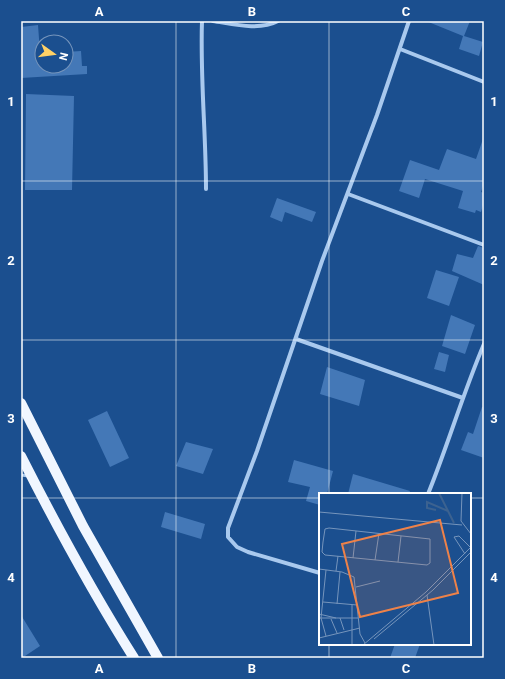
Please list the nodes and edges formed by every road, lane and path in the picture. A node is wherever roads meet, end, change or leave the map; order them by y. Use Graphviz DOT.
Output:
graph roads {
  1 [pos="202,21"];
  2 [pos="213,21"];
  3 [pos="278,21"];
  4 [pos="409,21"];
  5 [pos="400,49"];
  6 [pos="484,82"];
  7 [pos="206,189"];
  8 [pos="348,194"];
  9 [pos="484,245"];
  10 [pos="296,339"];
  11 [pos="484,344"];
  12 [pos="463,398"];
  13 [pos="21,403"];
  14 [pos="21,456"];
  15 [pos="26,475"];
  16 [pos="428,493"];
  17 [pos="319,573"];
  18 [pos="134,658"];
  19 [pos="158,658"];
  1 -- 7 [label="street"];
  2 -- 3 [label="street"];
  4 -- 5 [label="street"];
  5 -- 6 [label="street"];
  5 -- 8 [label="street"];
  8 -- 9 [label="street"];
  8 -- 10 [label="street"];
  10 -- 12 [label="street"];
  10 -- 17 [label="street"];
  11 -- 12 [label="street"];
  12 -- 16 [label="street"];
  13 -- 19 [label="main road"];
  14 -- 15 [label="main road"];
  15 -- 18 [label="main road"];
}
